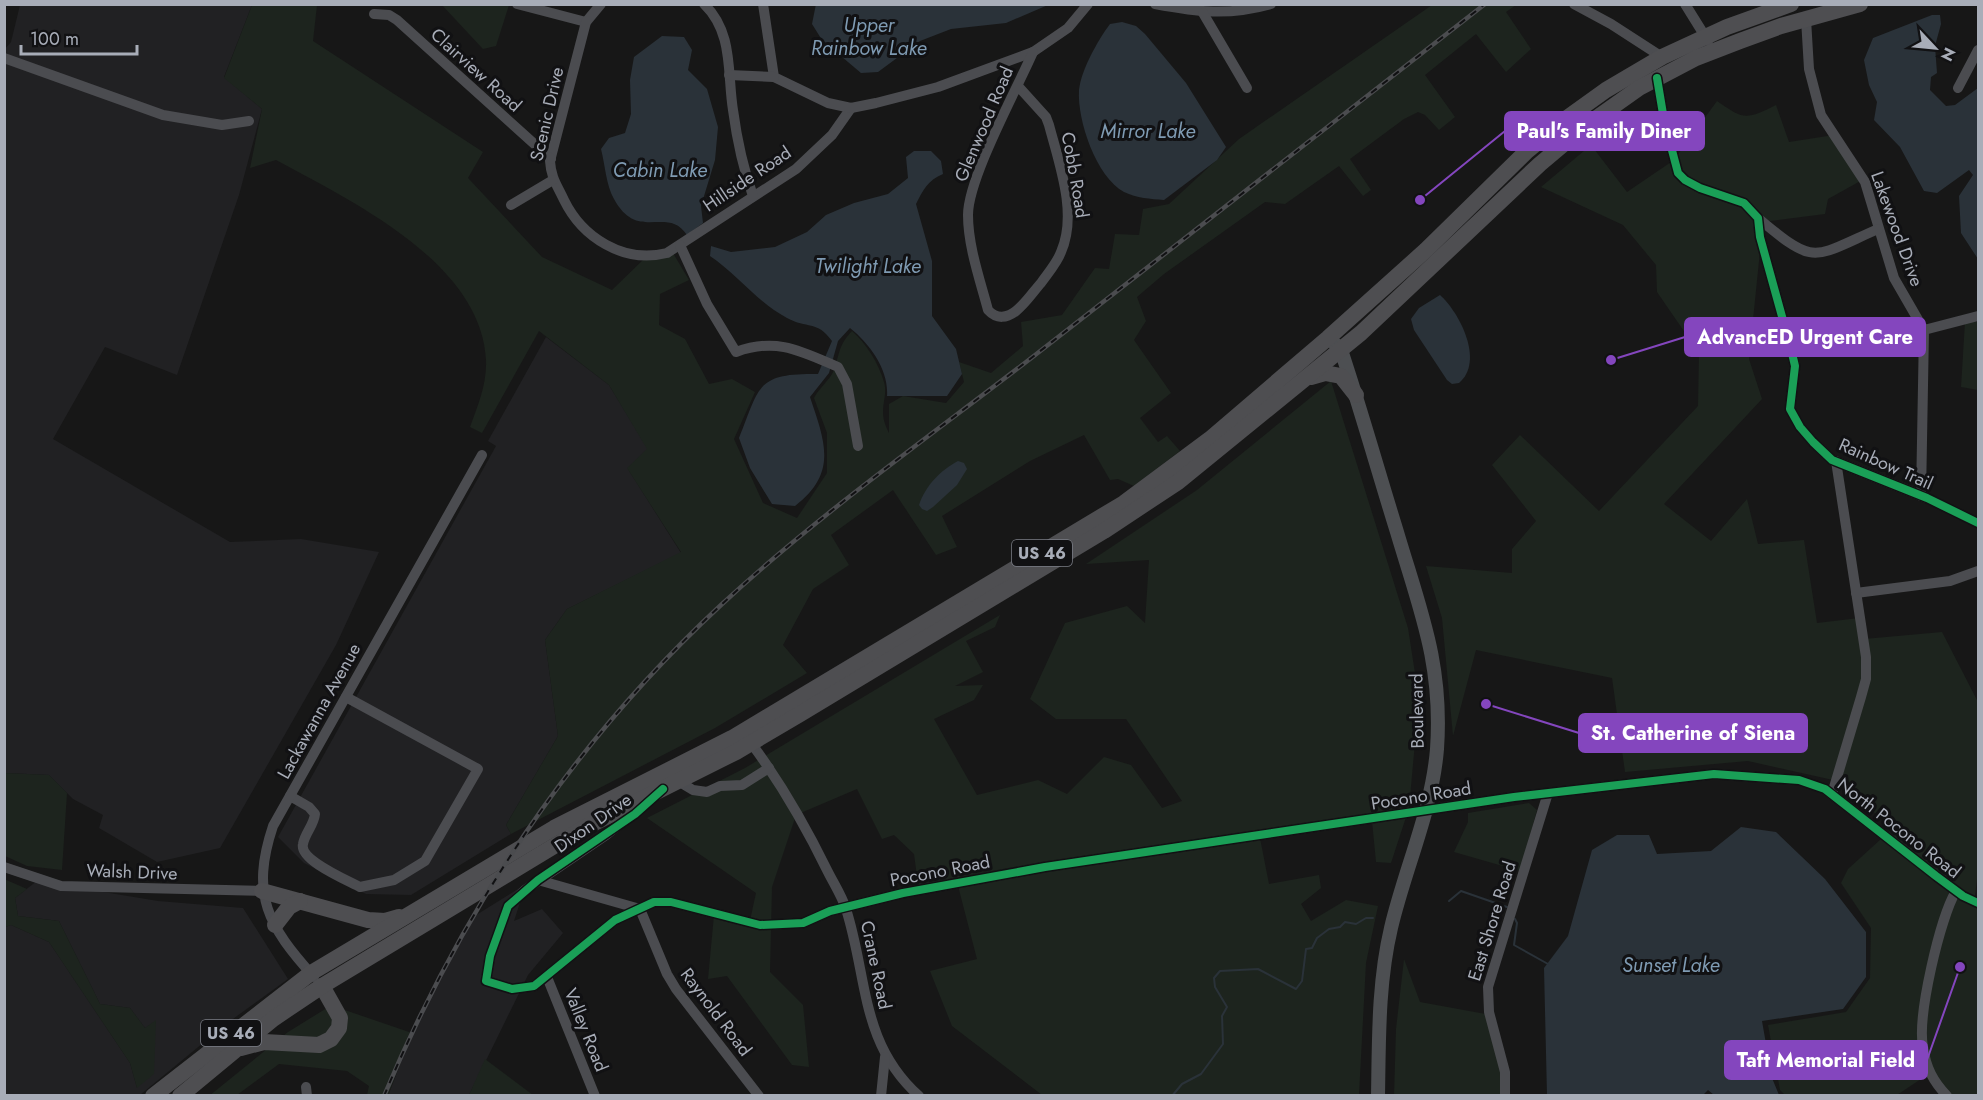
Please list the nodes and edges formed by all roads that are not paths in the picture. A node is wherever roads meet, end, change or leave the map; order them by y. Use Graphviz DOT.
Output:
graph roads {
  1 [pos="517,4"];
  2 [pos="601,4"];
  3 [pos="704,4"];
  4 [pos="764,4"];
  5 [pos="1088,4"];
  6 [pos="1155,4"];
  7 [pos="1271,4"];
  8 [pos="1574,4"];
  9 [pos="1685,4"];
  10 [pos="1791,4"];
  11 [pos="1860,4"];
  12 [pos="1203,13"];
  13 [pos="374,14"];
  14 [pos="1806,19"];
  15 [pos="586,22"];
  16 [pos="1710,44"];
  17 [pos="1978,50"];
  18 [pos="1033,52"];
  19 [pos="1662,57"];
  20 [pos="4,58"];
  21 [pos="729,75"];
  22 [pos="774,77"];
  23 [pos="1657,78"];
  24 [pos="1018,86"];
  25 [pos="1247,88"];
  26 [pos="1958,88"];
  27 [pos="851,108"];
  28 [pos="249,121"];
  29 [pos="551,159"];
  30 [pos="553,180"];
  31 [pos="753,196"];
  32 [pos="511,205"];
  33 [pos="1758,218"];
  34 [pos="1878,229"];
  35 [pos="680,245"];
  36 [pos="993,315"];
  37 [pos="1978,316"];
  38 [pos="1924,330"];
  39 [pos="1328,338"];
  40 [pos="1341,350"];
  41 [pos="1307,378"];
  42 [pos="1356,395"];
  43 [pos="858,446"];
  44 [pos="482,455"];
  45 [pos="1836,461"];
  46 [pos="1921,496"];
  47 [pos="1978,523"];
  48 [pos="1978,571"];
  49 [pos="1856,593"];
  50 [pos="346,697"];
  51 [pos="751,743"];
  52 [pos="769,768"];
  53 [pos="678,781"];
  54 [pos="663,789"];
  55 [pos="1548,793"];
  56 [pos="1832,794"];
  57 [pos="290,796"];
  58 [pos="1426,810"];
  59 [pos="4,867"];
  60 [pos="538,880"];
  61 [pos="262,891"];
  62 [pos="1956,891"];
  63 [pos="300,901"];
  64 [pos="1978,903"];
  65 [pos="846,907"];
  66 [pos="639,908"];
  67 [pos="411,914"];
  68 [pos="275,925"];
  69 [pos="547,977"];
  70 [pos="316,980"];
  71 [pos="235,1050"];
  72 [pos="885,1056"];
  73 [pos="153,1095"];
  74 [pos="180,1095"];
  75 [pos="595,1095"];
  76 [pos="759,1095"];
  77 [pos="882,1095"];
  78 [pos="919,1095"];
  79 [pos="1378,1095"];
  80 [pos="1505,1095"];
  81 [pos="1947,1095"];
  1 -- 15 [label="street"];
  2 -- 15 [label="street, Scenic Drive"];
  3 -- 21 [label="street"];
  4 -- 22 [label="street"];
  5 -- 18 [label="street"];
  6 -- 12 [label="street"];
  7 -- 12 [label="street"];
  8 -- 19 [label="street"];
  9 -- 16 [label="street"];
  10 -- 16 [label="highway, US 46"];
  11 -- 14 [label="highway, US 46"];
  12 -- 25 [label="street"];
  13 -- 29 [label="street, Clairview Road"];
  14 -- 16 [label="highway, US 46"];
  14 -- 34 [label="street, Lakewood Drive"];
  15 -- 29 [label="street, Scenic Drive"];
  16 -- 19 [label="highway, US 46"];
  16 -- 23 [label="highway, US 46"];
  17 -- 26 [label="street"];
  18 -- 24 [label="street, Glenwood Road"];
  18 -- 27 [label="street"];
  19 -- 39 [label="highway, US 46"];
  20 -- 28 [label="street"];
  21 -- 22 [label="street"];
  21 -- 31 [label="street"];
  22 -- 27 [label="street"];
  23 -- 33 [label="street"];
  23 -- 40 [label="highway, US 46"];
  24 -- 36 [label="street, Glenwood Road"];
  24 -- 36 [label="street, Cobb Road"];
  27 -- 31 [label="street, Hillside Road"];
  29 -- 30 [label="street, Scenic Drive"];
  30 -- 32 [label="street"];
  30 -- 35 [label="street, Scenic Drive"];
  31 -- 35 [label="street, Hillside Road"];
  33 -- 34 [label="street"];
  33 -- 45 [label="street, Rainbow Trail"];
  34 -- 38 [label="street, Lakewood Drive"];
  35 -- 43 [label="street"];
  37 -- 38 [label="street"];
  38 -- 46 [label="street"];
  39 -- 40 [label="main road, Boulevard"];
  39 -- 67 [label="highway, US 46"];
  40 -- 41 [label="highway, US 46"];
  40 -- 42 [label="main road, Boulevard"];
  41 -- 42 [label="highway"];
  41 -- 51 [label="highway, US 46"];
  42 -- 58 [label="main road, Boulevard"];
  44 -- 50 [label="street, Lackawanna Avenue"];
  45 -- 46 [label="street, Rainbow Trail"];
  45 -- 49 [label="street"];
  46 -- 47 [label="street, Rainbow Trail"];
  48 -- 49 [label="street"];
  49 -- 56 [label="street"];
  50 -- 57 [label="street, Lackawanna Avenue"];
  50 -- 57 [label="street"];
  51 -- 52 [label="street, Crane Road"];
  51 -- 53 [label="highway, US 46"];
  52 -- 53 [label="street"];
  52 -- 65 [label="street, Crane Road"];
  53 -- 54 [label="highway, US 46"];
  54 -- 60 [label="street, Dixon Drive"];
  54 -- 70 [label="highway, US 46"];
  55 -- 56 [label="street, North Pocono Road"];
  55 -- 58 [label="street, Pocono Road"];
  55 -- 80 [label="street, East Shore Road"];
  56 -- 62 [label="street, North Pocono Road"];
  57 -- 61 [label="street, Lackawanna Avenue"];
  58 -- 65 [label="street, Pocono Road"];
  58 -- 79 [label="main road, Boulevard"];
  59 -- 61 [label="street, Walsh Drive"];
  60 -- 66 [label="street"];
  60 -- 69 [label="street, Pocono Road"];
  61 -- 63 [label="highway"];
  61 -- 68 [label="street, Lackawanna Avenue"];
  62 -- 64 [label="street, North Pocono Road"];
  62 -- 81 [label="street"];
  63 -- 67 [label="highway"];
  63 -- 68 [label="highway"];
  65 -- 66 [label="street, Pocono Road"];
  65 -- 72 [label="street, Crane Road"];
  66 -- 69 [label="street, Pocono Road"];
  66 -- 76 [label="street, Raynold Road"];
  67 -- 70 [label="highway, US 46"];
  68 -- 70 [label="street, Lackawanna Avenue"];
  69 -- 75 [label="street, Valley Road"];
  70 -- 71 [label="highway, US 46"];
  70 -- 71 [label="highway"];
  70 -- 73 [label="highway, US 46"];
  71 -- 74 [label="highway, US 46"];
  72 -- 77 [label="street"];
  72 -- 78 [label="street, Crane Road"];
}
